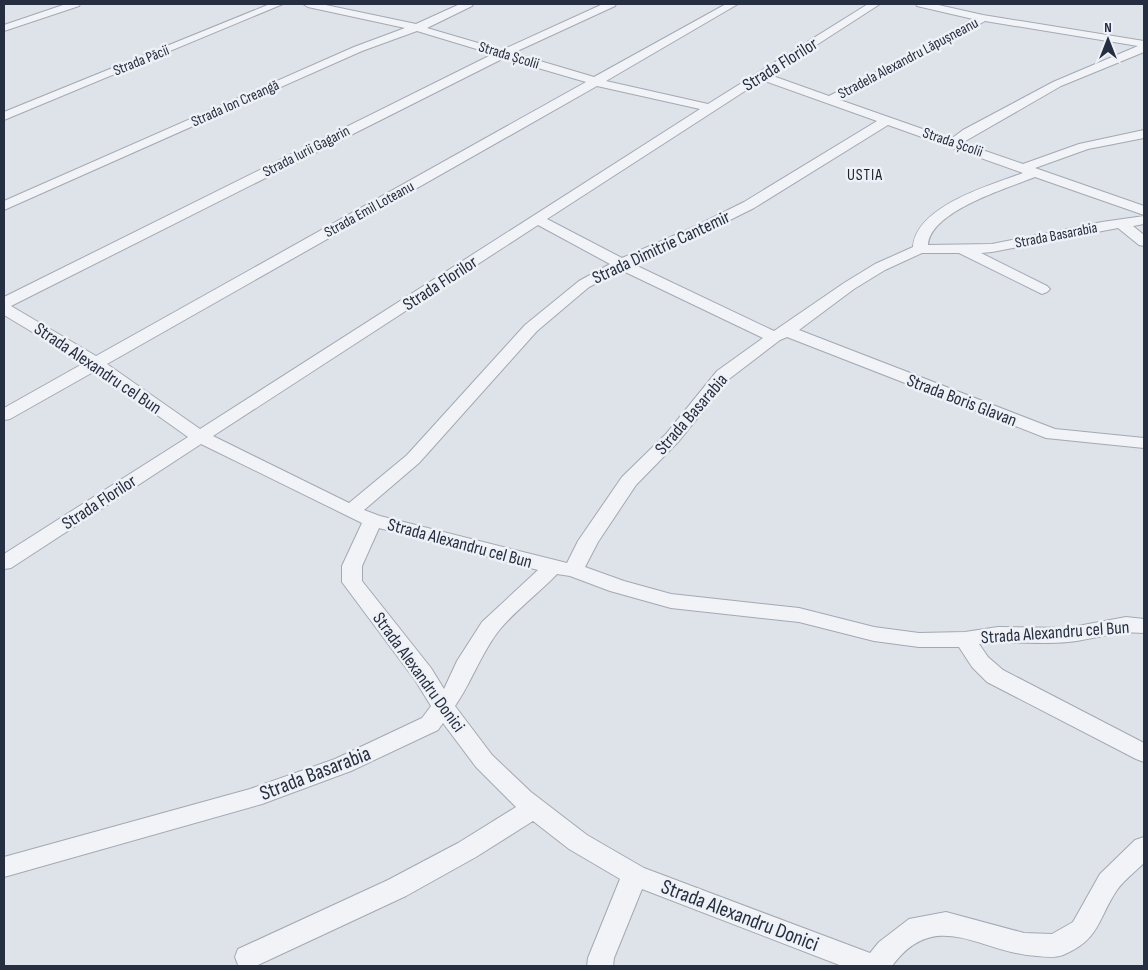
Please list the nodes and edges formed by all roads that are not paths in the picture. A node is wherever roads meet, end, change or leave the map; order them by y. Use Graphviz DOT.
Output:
graph roads {
  1 [pos="75,4"];
  2 [pos="278,4"];
  3 [pos="308,4"];
  4 [pos="468,4"];
  5 [pos="611,4"];
  6 [pos="733,4"];
  7 [pos="876,4"];
  8 [pos="921,4"];
  9 [pos="983,18"];
  10 [pos="4,28"];
  11 [pos="417,28"];
  12 [pos="1144,46"];
  13 [pos="502,53"];
  14 [pos="762,76"];
  15 [pos="596,82"];
  16 [pos="832,99"];
  17 [pos="710,108"];
  18 [pos="4,116"];
  19 [pos="888,119"];
  20 [pos="1144,134"];
  21 [pos="955,142"];
  22 [pos="1031,170"];
  23 [pos="4,206"];
  24 [pos="1144,211"];
  25 [pos="538,220"];
  26 [pos="1144,220"];
  27 [pos="1120,223"];
  28 [pos="1144,242"];
  29 [pos="961,248"];
  30 [pos="920,249"];
  31 [pos="621,264"];
  32 [pos="1042,289"];
  33 [pos="4,303"];
  34 [pos="4,308"];
  35 [pos="780,334"];
  36 [pos="94,362"];
  37 [pos="4,415"];
  38 [pos="200,437"];
  39 [pos="1144,443"];
  40 [pos="351,511"];
  41 [pos="373,520"];
  42 [pos="4,563"];
  43 [pos="563,568"];
  44 [pos="1144,626"];
  45 [pos="966,639"];
  46 [pos="444,708"];
  47 [pos="1144,753"];
  48 [pos="534,808"];
  49 [pos="1144,847"];
  50 [pos="4,867"];
  51 [pos="635,875"];
  52 [pos="248,957"];
  53 [pos="600,966"];
  54 [pos="872,966"];
  55 [pos="876,966"];
  1 -- 10 [label="street"];
  2 -- 18 [label="street, Strada Păcii"];
  3 -- 11 [label="street, Strada Școlii"];
  4 -- 11 [label="street, Strada Ion Creangă"];
  5 -- 13 [label="street, Strada Iurii Gagarin"];
  6 -- 15 [label="street, Strada Emil Loteanu"];
  7 -- 14 [label="street, Strada Florilor"];
  8 -- 9 [label="street"];
  9 -- 12 [label="street"];
  9 -- 16 [label="street, Stradela Alexandru Lăpușneanu"];
  11 -- 13 [label="street, Strada Școlii"];
  11 -- 23 [label="street, Strada Ion Creangă"];
  12 -- 21 [label="street"];
  13 -- 15 [label="street, Strada Școlii"];
  13 -- 33 [label="street, Strada Iurii Gagarin"];
  14 -- 16 [label="street, Strada Școlii"];
  14 -- 17 [label="street, Strada Florilor"];
  15 -- 17 [label="street, Strada Școlii"];
  15 -- 36 [label="street, Strada Emil Loteanu"];
  16 -- 19 [label="street, Strada Școlii"];
  17 -- 25 [label="street, Strada Florilor"];
  19 -- 21 [label="street, Strada Școlii"];
  19 -- 31 [label="street, Strada Dimitrie Cantemir"];
  20 -- 22 [label="street"];
  21 -- 22 [label="street, Strada Școlii"];
  22 -- 24 [label="street, Strada Școlii"];
  22 -- 30 [label="street"];
  25 -- 31 [label="street, Strada Boris Glavan"];
  25 -- 38 [label="street, Strada Florilor"];
  26 -- 27 [label="street, Strada Basarabia"];
  27 -- 28 [label="street, Strada Basarabia"];
  27 -- 29 [label="street, Strada Basarabia"];
  29 -- 30 [label="street, Strada Basarabia"];
  29 -- 32 [label="street, Strada Basarabia"];
  30 -- 35 [label="street, Strada Basarabia"];
  31 -- 35 [label="street, Strada Boris Glavan"];
  31 -- 40 [label="street, Strada Dimitrie Cantemir"];
  34 -- 36 [label="street, Strada Alexandru cel Bun"];
  35 -- 39 [label="street, Strada Boris Glavan"];
  35 -- 43 [label="street, Strada Basarabia"];
  36 -- 37 [label="street, Strada Emil Loteanu"];
  36 -- 38 [label="street, Strada Alexandru cel Bun"];
  38 -- 40 [label="street, Strada Alexandru cel Bun"];
  38 -- 42 [label="street, Strada Florilor"];
  40 -- 41 [label="street, Strada Alexandru cel Bun"];
  41 -- 43 [label="street, Strada Alexandru cel Bun"];
  41 -- 46 [label="street, Strada Alexandru Donici"];
  43 -- 45 [label="street, Strada Alexandru cel Bun"];
  43 -- 46 [label="street, Strada Basarabia"];
  44 -- 45 [label="street, Strada Alexandru cel Bun"];
  45 -- 47 [label="street, Strada Alexandru cel Bun"];
  46 -- 48 [label="street, Strada Alexandru Donici"];
  46 -- 50 [label="street, Strada Basarabia"];
  48 -- 51 [label="street, Strada Alexandru Donici"];
  48 -- 52 [label="street"];
  49 -- 55 [label="street"];
  51 -- 53 [label="street"];
  51 -- 54 [label="street, Strada Alexandru Donici"];
}
